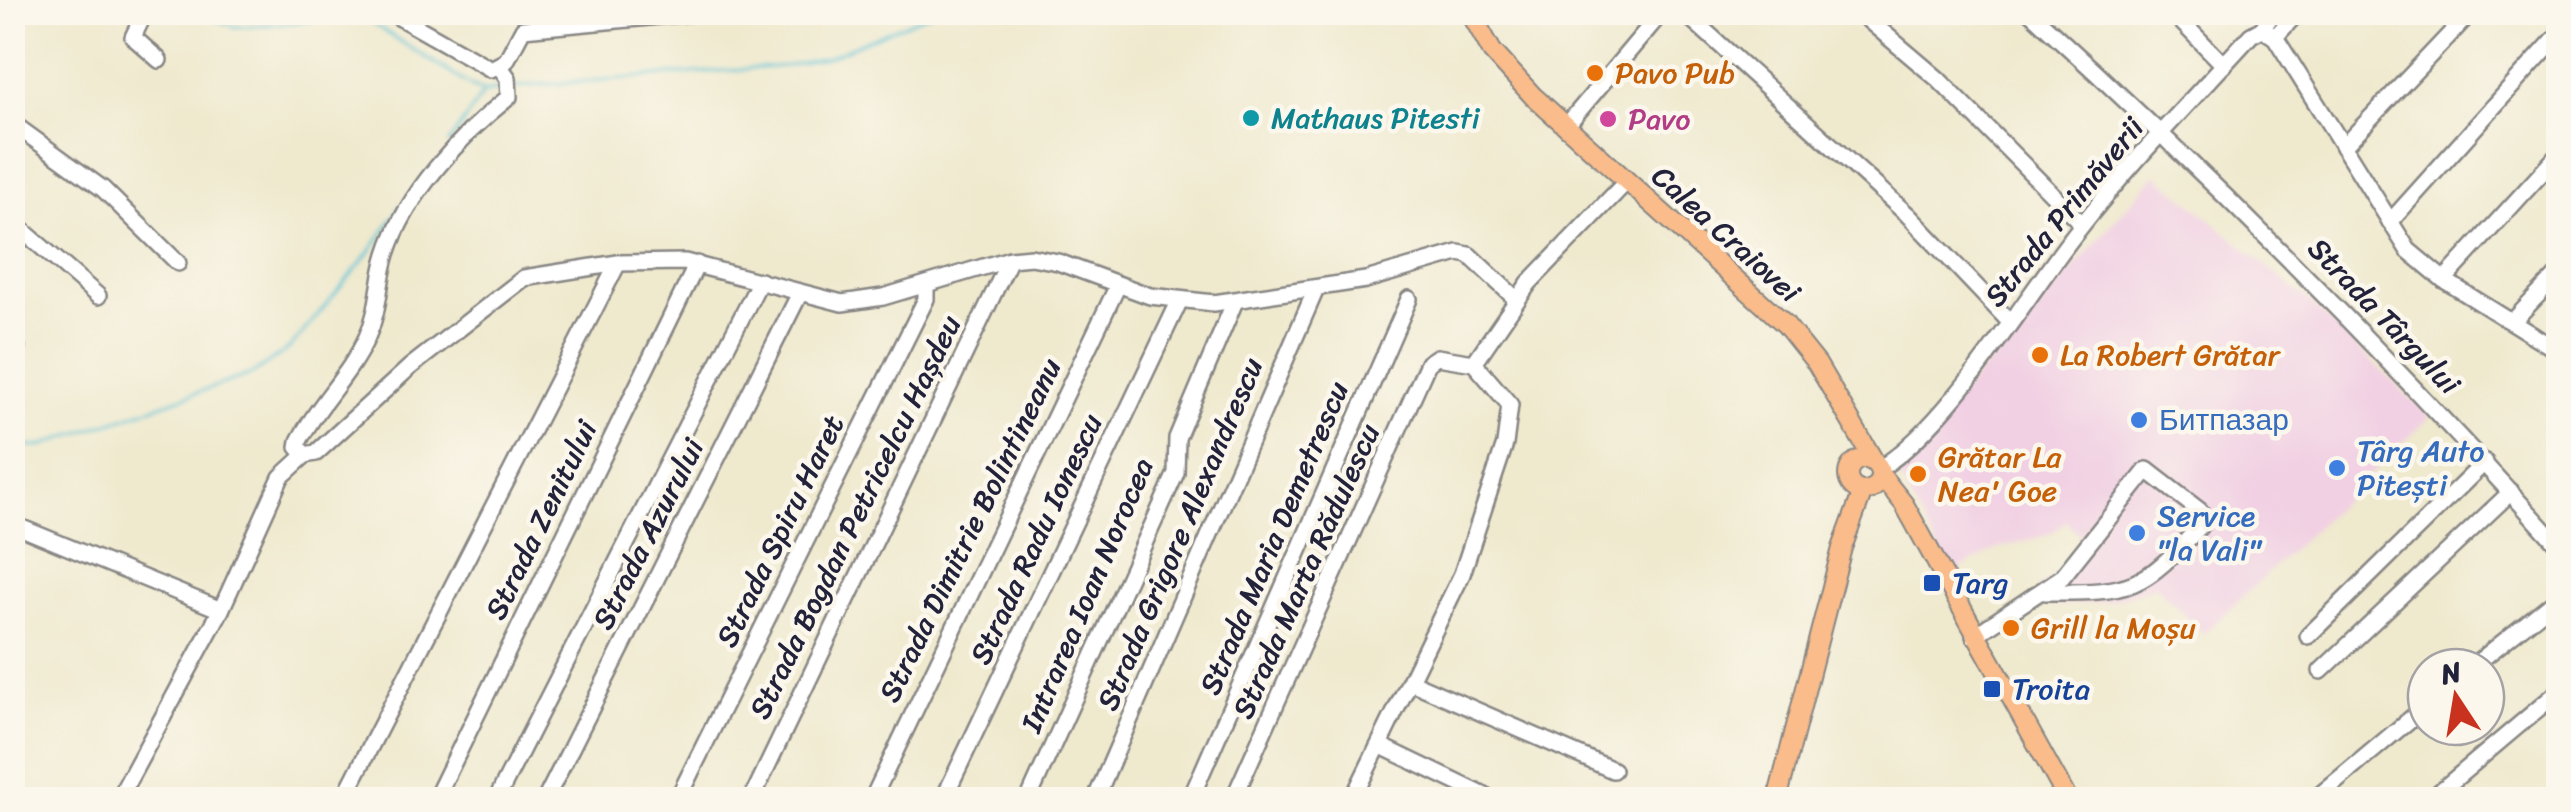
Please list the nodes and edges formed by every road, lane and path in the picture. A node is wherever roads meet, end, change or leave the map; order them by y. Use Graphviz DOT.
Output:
graph roads {
  1 [pos="146,12"];
  2 [pos="390,12"];
  3 [pos="702,12"];
  4 [pos="1470,12"];
  5 [pos="1662,12"];
  6 [pos="1684,12"];
  7 [pos="1859,12"];
  8 [pos="2030,12"];
  9 [pos="2172,12"];
  10 [pos="2274,12"];
  11 [pos="2298,12"];
  12 [pos="2471,12"];
  13 [pos="2268,33"];
  14 [pos="2558,35"];
  15 [pos="159,60"];
  16 [pos="2224,65"];
  17 [pos="506,79"];
  18 [pos="12,123"];
  19 [pos="1566,126"];
  20 [pos="2162,134"];
  21 [pos="2343,147"];
  22 [pos="2558,155"];
  23 [pos="1628,181"];
  24 [pos="12,221"];
  25 [pos="2390,222"];
  26 [pos="2082,224"];
  27 [pos="1010,259"];
  28 [pos="178,263"];
  29 [pos="618,263"];
  30 [pos="697,264"];
  31 [pos="2558,274"];
  32 [pos="760,280"];
  33 [pos="2444,280"];
  34 [pos="1118,284"];
  35 [pos="926,285"];
  36 [pos="1316,290"];
  37 [pos="800,294"];
  38 [pos="98,296"];
  39 [pos="1409,299"];
  40 [pos="1516,299"];
  41 [pos="1235,301"];
  42 [pos="1179,302"];
  43 [pos="2513,321"];
  44 [pos="2010,322"];
  45 [pos="2558,351"];
  46 [pos="1474,364"];
  47 [pos="1848,421"];
  48 [pos="305,456"];
  49 [pos="2485,462"];
  50 [pos="1867,477"];
  51 [pos="2511,492"];
  52 [pos="12,524"];
  53 [pos="2558,544"];
  54 [pos="2045,592"];
  55 [pos="2558,598"];
  56 [pos="221,610"];
  57 [pos="1974,636"];
  58 [pos="2308,636"];
  59 [pos="2497,647"];
  60 [pos="2321,671"];
  61 [pos="1411,682"];
  62 [pos="2554,703"];
  63 [pos="2406,723"];
  64 [pos="1380,746"];
  65 [pos="1613,770"];
  66 [pos="1487,796"];
  67 [pos="128,800"];
  68 [pos="343,800"];
  69 [pos="434,800"];
  70 [pos="496,800"];
  71 [pos="545,800"];
  72 [pos="677,800"];
  73 [pos="750,800"];
  74 [pos="872,800"];
  75 [pos="943,800"];
  76 [pos="1028,800"];
  77 [pos="1096,800"];
  78 [pos="1190,800"];
  79 [pos="1233,800"];
  80 [pos="1352,800"];
  81 [pos="1777,800"];
  82 [pos="2068,800"];
  83 [pos="2314,800"];
  84 [pos="2430,800"];
  1 -- 15 [label="street"];
  2 -- 17 [label="street"];
  3 -- 17 [label="street"];
  4 -- 19 [label="main road, Calea Craiovei"];
  5 -- 19 [label="street"];
  6 -- 44 [label="street"];
  7 -- 26 [label="street"];
  8 -- 20 [label="street, Strada Târgului"];
  9 -- 16 [label="street"];
  10 -- 13 [label="street"];
  11 -- 13 [label="street, Strada Primăverii"];
  12 -- 21 [label="street"];
  13 -- 16 [label="street, Strada Primăverii"];
  13 -- 21 [label="street"];
  14 -- 25 [label="street"];
  16 -- 20 [label="street, Strada Primăverii"];
  17 -- 48 [label="street"];
  18 -- 28 [label="street"];
  19 -- 23 [label="main road, Calea Craiovei"];
  20 -- 26 [label="street, Strada Primăverii"];
  20 -- 49 [label="street, Strada Târgului"];
  21 -- 25 [label="street"];
  22 -- 33 [label="street"];
  23 -- 40 [label="street"];
  23 -- 47 [label="main road, Calea Craiovei"];
  24 -- 38 [label="street"];
  25 -- 33 [label="street"];
  26 -- 44 [label="street, Strada Primăverii"];
  27 -- 34 [label="street"];
  27 -- 35 [label="street"];
  27 -- 73 [label="street, Strada Bogdan Petricelcu Hașdeu"];
  29 -- 30 [label="street"];
  29 -- 48 [label="street"];
  29 -- 68 [label="street"];
  30 -- 32 [label="street"];
  30 -- 69 [label="street, Strada Zenitului"];
  31 -- 43 [label="street"];
  32 -- 37 [label="street"];
  32 -- 70 [label="street"];
  33 -- 43 [label="street"];
  34 -- 42 [label="street"];
  34 -- 74 [label="street, Strada Dimitrie Bolintineanu"];
  35 -- 37 [label="street"];
  35 -- 72 [label="street, Strada Spiru Haret"];
  36 -- 40 [label="street"];
  36 -- 41 [label="street"];
  36 -- 77 [label="street, Strada Grigore Alexandrescu"];
  37 -- 71 [label="street, Strada Azurului"];
  39 -- 78 [label="street, Strada Maria Demetrescu"];
  40 -- 46 [label="street"];
  41 -- 42 [label="street"];
  41 -- 76 [label="street, Intrarea Ioan Norocea"];
  42 -- 75 [label="street, Strada Radu Ionescu"];
  43 -- 45 [label="street"];
  44 -- 50 [label="street, Strada Primăverii"];
  46 -- 61 [label="street"];
  46 -- 79 [label="street, Strada Marta Rădulescu"];
  47 -- 50 [label="main road, Calea Craiovei"];
  47 -- 50 [label="main road, Calea Craiovei"];
  48 -- 56 [label="street"];
  49 -- 51 [label="street, Strada Târgului"];
  49 -- 58 [label="street"];
  50 -- 57 [label="main road"];
  50 -- 81 [label="main road, Calea Craiovei"];
  51 -- 53 [label="street, Strada Târgului"];
  51 -- 60 [label="street"];
  52 -- 56 [label="street"];
  54 -- 54 [label="street"];
  54 -- 57 [label="street"];
  55 -- 59 [label="street"];
  56 -- 67 [label="street"];
  57 -- 82 [label="main road"];
  61 -- 64 [label="street"];
  61 -- 65 [label="street"];
  62 -- 84 [label="street"];
  63 -- 83 [label="street"];
  64 -- 66 [label="street"];
  64 -- 80 [label="street"];
}
